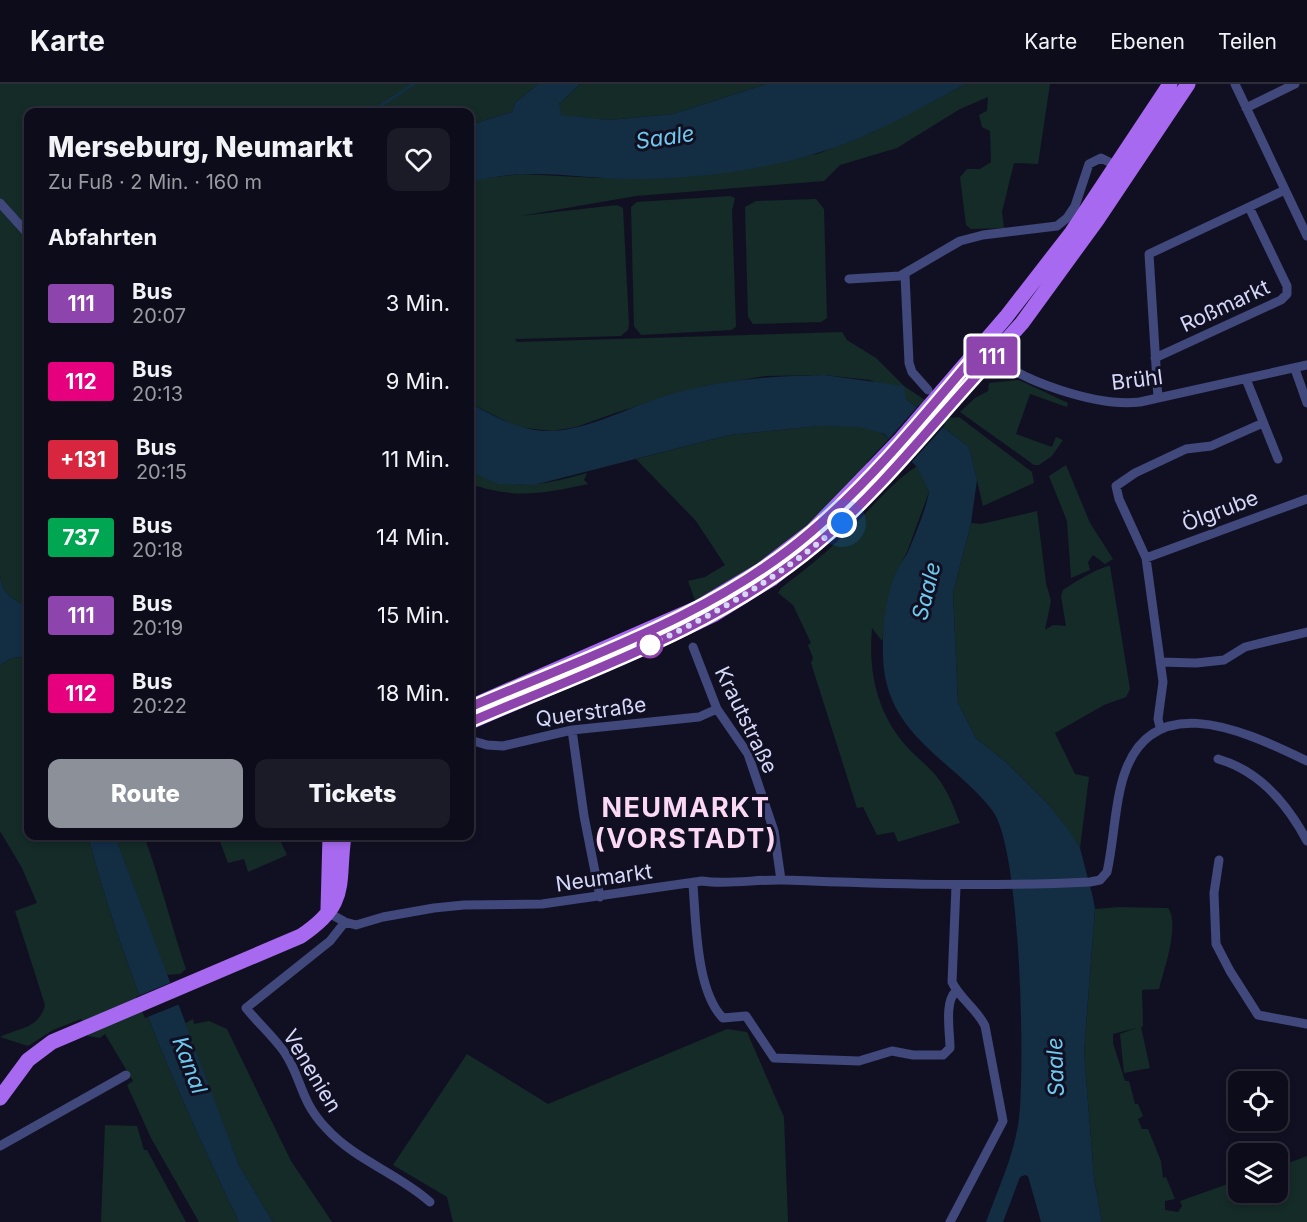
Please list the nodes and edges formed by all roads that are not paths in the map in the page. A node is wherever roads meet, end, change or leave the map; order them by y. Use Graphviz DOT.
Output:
graph roads {
  1 [pos="1170,84"];
  2 [pos="1188,84"];
  3 [pos="1235,84"];
  4 [pos="1295,84"];
  5 [pos="1246,108"];
  6 [pos="1116,166"];
  7 [pos="1285,190"];
  8 [pos="0,203"];
  9 [pos="1249,207"];
  10 [pos="24,230"];
  11 [pos="1307,236"];
  12 [pos="905,275"];
  13 [pos="849,279"];
  14 [pos="982,347"];
  15 [pos="994,357"];
  16 [pos="1155,358"];
  17 [pos="1307,365"];
  18 [pos="1295,369"];
  19 [pos="1246,379"];
  20 [pos="955,389"];
  21 [pos="928,390"];
  22 [pos="1158,398"];
  23 [pos="1307,402"];
  24 [pos="1263,423"];
  25 [pos="1278,459"];
  26 [pos="885,468"];
  27 [pos="1307,499"];
  28 [pos="1146,558"];
  29 [pos="1307,632"];
  30 [pos="693,647"];
  31 [pos="1160,662"];
  32 [pos="474,705"];
  33 [pos="717,709"];
  34 [pos="474,720"];
  35 [pos="1160,728"];
  36 [pos="572,730"];
  37 [pos="474,741"];
  38 [pos="1218,759"];
  39 [pos="1307,761"];
  40 [pos="330,840"];
  41 [pos="344,840"];
  42 [pos="1307,841"];
  43 [pos="1219,860"];
  44 [pos="781,880"];
  45 [pos="693,885"];
  46 [pos="956,886"];
  47 [pos="600,897"];
  48 [pos="327,912"];
  49 [pos="345,922"];
  50 [pos="956,991"];
  51 [pos="1307,1024"];
  52 [pos="126,1076"];
  53 [pos="0,1098"];
  54 [pos="0,1146"];
  55 [pos="430,1202"];
  56 [pos="950,1222"];
  1 -- 6 [label="main road"];
  2 -- 15 [label="main road"];
  3 -- 5 [label="street"];
  4 -- 5 [label="street"];
  5 -- 7 [label="street"];
  6 -- 12 [label="street"];
  6 -- 14 [label="main road"];
  7 -- 9 [label="street, Roßmarkt"];
  7 -- 11 [label="street"];
  8 -- 10 [label="street"];
  9 -- 16 [label="street, Roßmarkt"];
  9 -- 16 [label="street, Roßmarkt"];
  12 -- 13 [label="street"];
  12 -- 21 [label="street"];
  14 -- 15 [label="street, Brühl"];
  14 -- 20 [label="main road"];
  15 -- 20 [label="main road"];
  15 -- 22 [label="street, Brühl"];
  16 -- 22 [label="street, Roßmarkt"];
  17 -- 18 [label="street, Brühl"];
  18 -- 19 [label="street, Brühl"];
  18 -- 23 [label="street"];
  19 -- 22 [label="street, Brühl"];
  19 -- 24 [label="street"];
  20 -- 26 [label="main road"];
  24 -- 25 [label="street"];
  24 -- 28 [label="street"];
  26 -- 32 [label="main road"];
  26 -- 34 [label="main road"];
  27 -- 28 [label="street, Ölgrube"];
  28 -- 31 [label="street"];
  29 -- 31 [label="street"];
  30 -- 33 [label="street, Krautstraße"];
  31 -- 35 [label="street"];
  33 -- 36 [label="street, Querstraße"];
  33 -- 44 [label="street, Krautstraße"];
  35 -- 39 [label="street"];
  35 -- 46 [label="street, Neumarkt"];
  36 -- 37 [label="street, Querstraße"];
  36 -- 47 [label="street"];
  38 -- 42 [label="street"];
  40 -- 48 [label="main road"];
  41 -- 48 [label="main road"];
  43 -- 51 [label="street"];
  44 -- 45 [label="street, Neumarkt"];
  44 -- 46 [label="street, Neumarkt"];
  45 -- 47 [label="street, Neumarkt"];
  45 -- 50 [label="street"];
  46 -- 50 [label="street"];
  47 -- 49 [label="street, Neumarkt"];
  48 -- 49 [label="street"];
  48 -- 53 [label="main road"];
  49 -- 55 [label="street, Venenien"];
  50 -- 56 [label="street"];
  52 -- 54 [label="street"];
}
